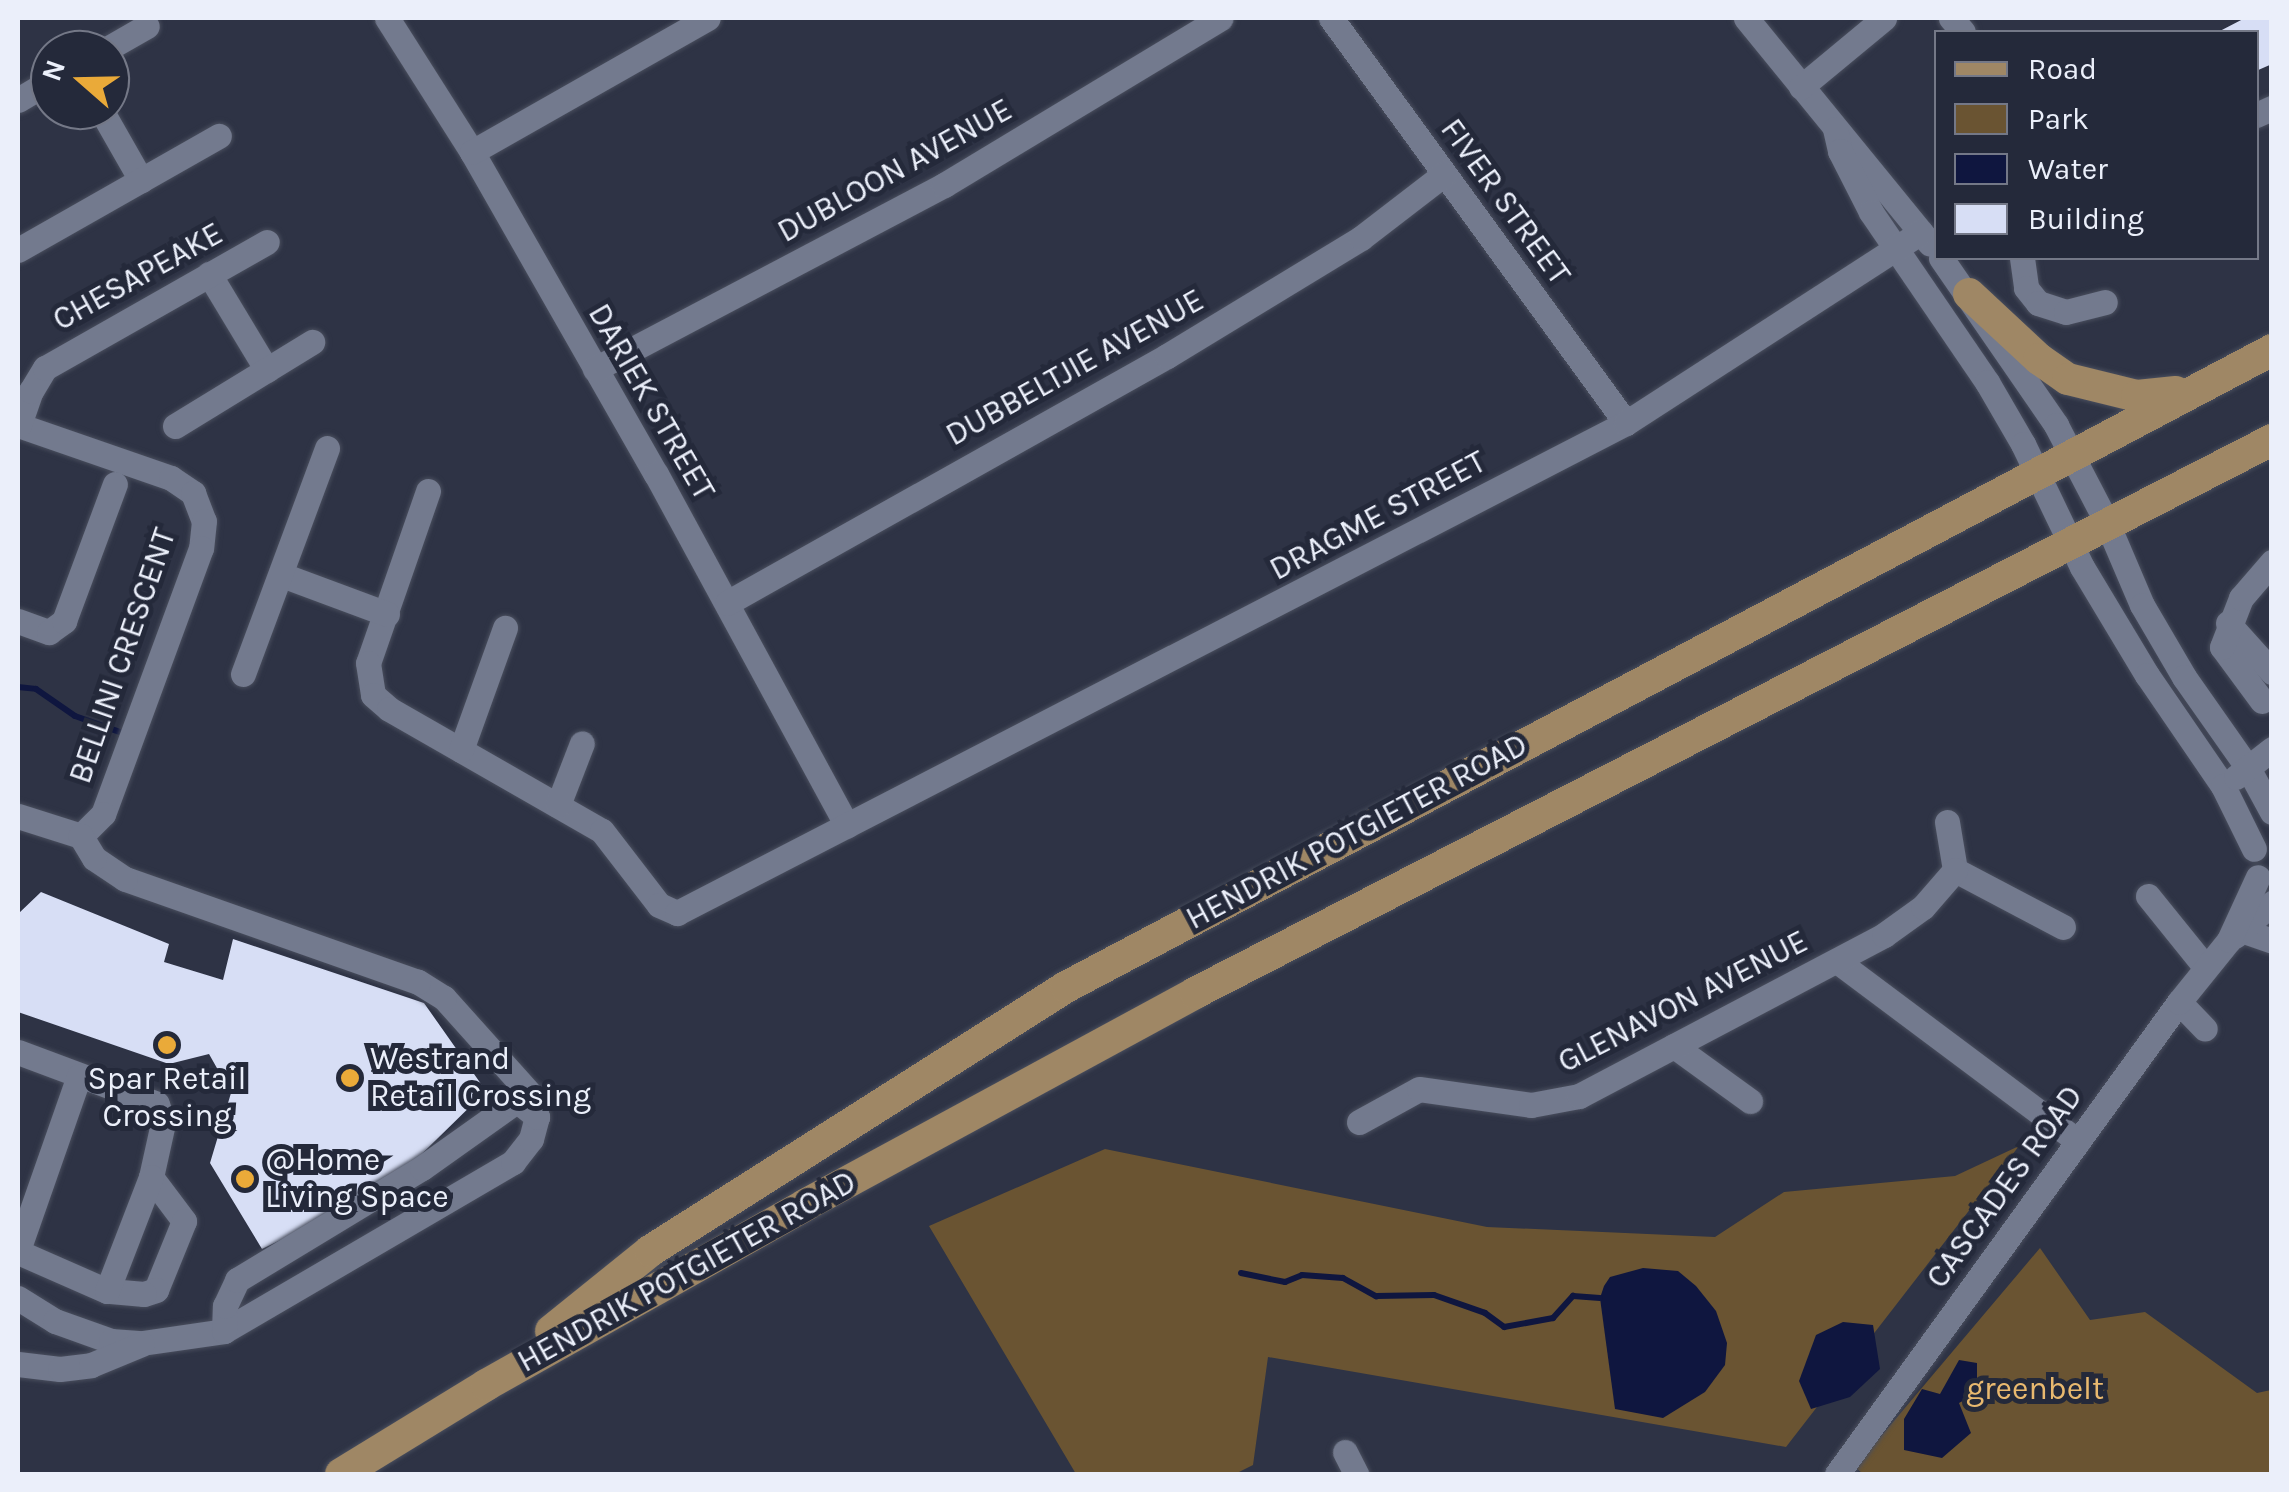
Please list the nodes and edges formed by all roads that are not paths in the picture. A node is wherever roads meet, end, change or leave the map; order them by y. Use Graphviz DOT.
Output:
graph roads {
  1 [pos="387,18"];
  2 [pos="708,18"];
  3 [pos="1221,18"];
  4 [pos="1332,18"];
  5 [pos="1746,18"];
  6 [pos="1884,18"];
  7 [pos="147,26"];
  8 [pos="130,36"];
  9 [pos="1802,87"];
  10 [pos="1835,128"];
  11 [pos="112,130"];
  12 [pos="219,136"];
  13 [pos="472,152"];
  14 [pos="1444,174"];
  15 [pos="141,180"];
  16 [pos="267,242"];
  17 [pos="1933,247"];
  18 [pos="18,250"];
  19 [pos="1895,252"];
  20 [pos="1943,260"];
  21 [pos="2022,260"];
  22 [pos="209,274"];
  23 [pos="1969,294"];
  24 [pos="2105,302"];
  25 [pos="312,342"];
  26 [pos="2272,350"];
  27 [pos="595,369"];
  28 [pos="267,370"];
  29 [pos="2190,391"];
  30 [pos="1626,424"];
  31 [pos="18,425"];
  32 [pos="176,426"];
  33 [pos="2272,440"];
  34 [pos="326,448"];
  35 [pos="2072,455"];
  36 [pos="2036,474"];
  37 [pos="114,484"];
  38 [pos="428,490"];
  39 [pos="2107,523"];
  40 [pos="2069,543"];
  41 [pos="2272,562"];
  42 [pos="282,574"];
  43 [pos="727,603"];
  44 [pos="387,614"];
  45 [pos="18,620"];
  46 [pos="2228,623"];
  47 [pos="506,628"];
  48 [pos="2272,672"];
  49 [pos="244,674"];
  50 [pos="2262,701"];
  51 [pos="582,744"];
  52 [pos="2272,749"];
  53 [pos="460,750"];
  54 [pos="2248,768"];
  55 [pos="2223,786"];
  56 [pos="558,806"];
  57 [pos="2272,812"];
  58 [pos="18,816"];
  59 [pos="1947,822"];
  60 [pos="847,826"];
  61 [pos="81,836"];
  62 [pos="2263,841"];
  63 [pos="1954,870"];
  64 [pos="2265,881"];
  65 [pos="2148,896"];
  66 [pos="2272,903"];
  67 [pos="2062,927"];
  68 [pos="2235,933"];
  69 [pos="2272,941"];
  70 [pos="1838,960"];
  71 [pos="2206,968"];
  72 [pos="2179,1002"];
  73 [pos="2205,1030"];
  74 [pos="1674,1046"];
  75 [pos="18,1052"];
  76 [pos="80,1076"];
  77 [pos="1750,1101"];
  78 [pos="537,1117"];
  79 [pos="1359,1122"];
  80 [pos="2078,1140"];
  81 [pos="150,1177"];
  82 [pos="18,1251"];
  83 [pos="107,1291"];
  84 [pos="18,1298"];
  85 [pos="224,1331"];
  86 [pos="142,1344"];
  87 [pos="18,1364"];
  88 [pos="486,1385"];
  89 [pos="341,1474"];
  90 [pos="1837,1474"];
  1 -- 13 [label="street, DARIEK STREET"];
  2 -- 13 [label="street"];
  3 -- 27 [label="street, DUBLOON AVENUE"];
  4 -- 14 [label="street, FIVER STREET"];
  5 -- 9 [label="street"];
  6 -- 9 [label="street"];
  7 -- 8 [label="street"];
  9 -- 10 [label="street"];
  10 -- 17 [label="street"];
  10 -- 19 [label="street"];
  11 -- 15 [label="street"];
  12 -- 15 [label="street"];
  13 -- 27 [label="street, DARIEK STREET"];
  14 -- 30 [label="street, FIVER STREET"];
  14 -- 43 [label="street, DUBBELTJIE AVENUE"];
  15 -- 18 [label="street"];
  16 -- 22 [label="street, CHESAPEAKE"];
  17 -- 19 [label="street, DRAGME STREET"];
  19 -- 30 [label="street, DRAGME STREET"];
  19 -- 36 [label="street"];
  20 -- 23 [label="street"];
  21 -- 24 [label="street"];
  22 -- 28 [label="street"];
  22 -- 31 [label="street, CHESAPEAKE"];
  23 -- 29 [label="main road"];
  23 -- 35 [label="street"];
  25 -- 28 [label="street"];
  26 -- 29 [label="main road, HENDRIK POTGIETER ROAD"];
  27 -- 43 [label="street, DARIEK STREET"];
  28 -- 32 [label="street"];
  29 -- 35 [label="main road, HENDRIK POTGIETER ROAD"];
  30 -- 60 [label="street, DRAGME STREET"];
  31 -- 61 [label="street, BELLINI CRESCENT"];
  33 -- 39 [label="main road, HENDRIK POTGIETER ROAD"];
  34 -- 42 [label="street"];
  35 -- 36 [label="main road, HENDRIK POTGIETER ROAD"];
  35 -- 39 [label="street"];
  36 -- 40 [label="street"];
  36 -- 88 [label="main road, HENDRIK POTGIETER ROAD"];
  37 -- 45 [label="street"];
  38 -- 44 [label="street, DRAGME STREET"];
  39 -- 40 [label="main road, HENDRIK POTGIETER ROAD"];
  39 -- 54 [label="street"];
  40 -- 55 [label="street"];
  40 -- 88 [label="main road, HENDRIK POTGIETER ROAD"];
  41 -- 46 [label="street"];
  42 -- 44 [label="street"];
  42 -- 49 [label="street"];
  43 -- 60 [label="street, DARIEK STREET"];
  44 -- 53 [label="street, DRAGME STREET"];
  46 -- 48 [label="street"];
  46 -- 50 [label="street"];
  47 -- 53 [label="street"];
  51 -- 56 [label="street"];
  52 -- 54 [label="street"];
  53 -- 56 [label="street, DRAGME STREET"];
  54 -- 55 [label="street"];
  54 -- 57 [label="street"];
  55 -- 62 [label="street"];
  56 -- 60 [label="street, DRAGME STREET"];
  58 -- 61 [label="street"];
  59 -- 63 [label="street"];
  61 -- 78 [label="street"];
  62 -- 64 [label="street"];
  63 -- 67 [label="street"];
  63 -- 70 [label="street, GLENAVON AVENUE"];
  64 -- 68 [label="street, CASCADES ROAD"];
  65 -- 71 [label="street"];
  66 -- 68 [label="street, CASCADES ROAD"];
  68 -- 69 [label="street"];
  68 -- 71 [label="street, CASCADES ROAD"];
  70 -- 74 [label="street, GLENAVON AVENUE"];
  70 -- 80 [label="street"];
  71 -- 72 [label="street, CASCADES ROAD"];
  72 -- 73 [label="street"];
  72 -- 80 [label="street, CASCADES ROAD"];
  74 -- 77 [label="street"];
  74 -- 79 [label="street, GLENAVON AVENUE"];
  75 -- 76 [label="street"];
  76 -- 81 [label="street"];
  76 -- 82 [label="street"];
  78 -- 85 [label="street"];
  78 -- 85 [label="street"];
  80 -- 90 [label="street, CASCADES ROAD"];
  81 -- 83 [label="street"];
  81 -- 83 [label="street"];
  82 -- 83 [label="street"];
  84 -- 86 [label="street"];
  85 -- 86 [label="street"];
  86 -- 87 [label="street"];
  88 -- 89 [label="main road, HENDRIK POTGIETER ROAD"];
}
